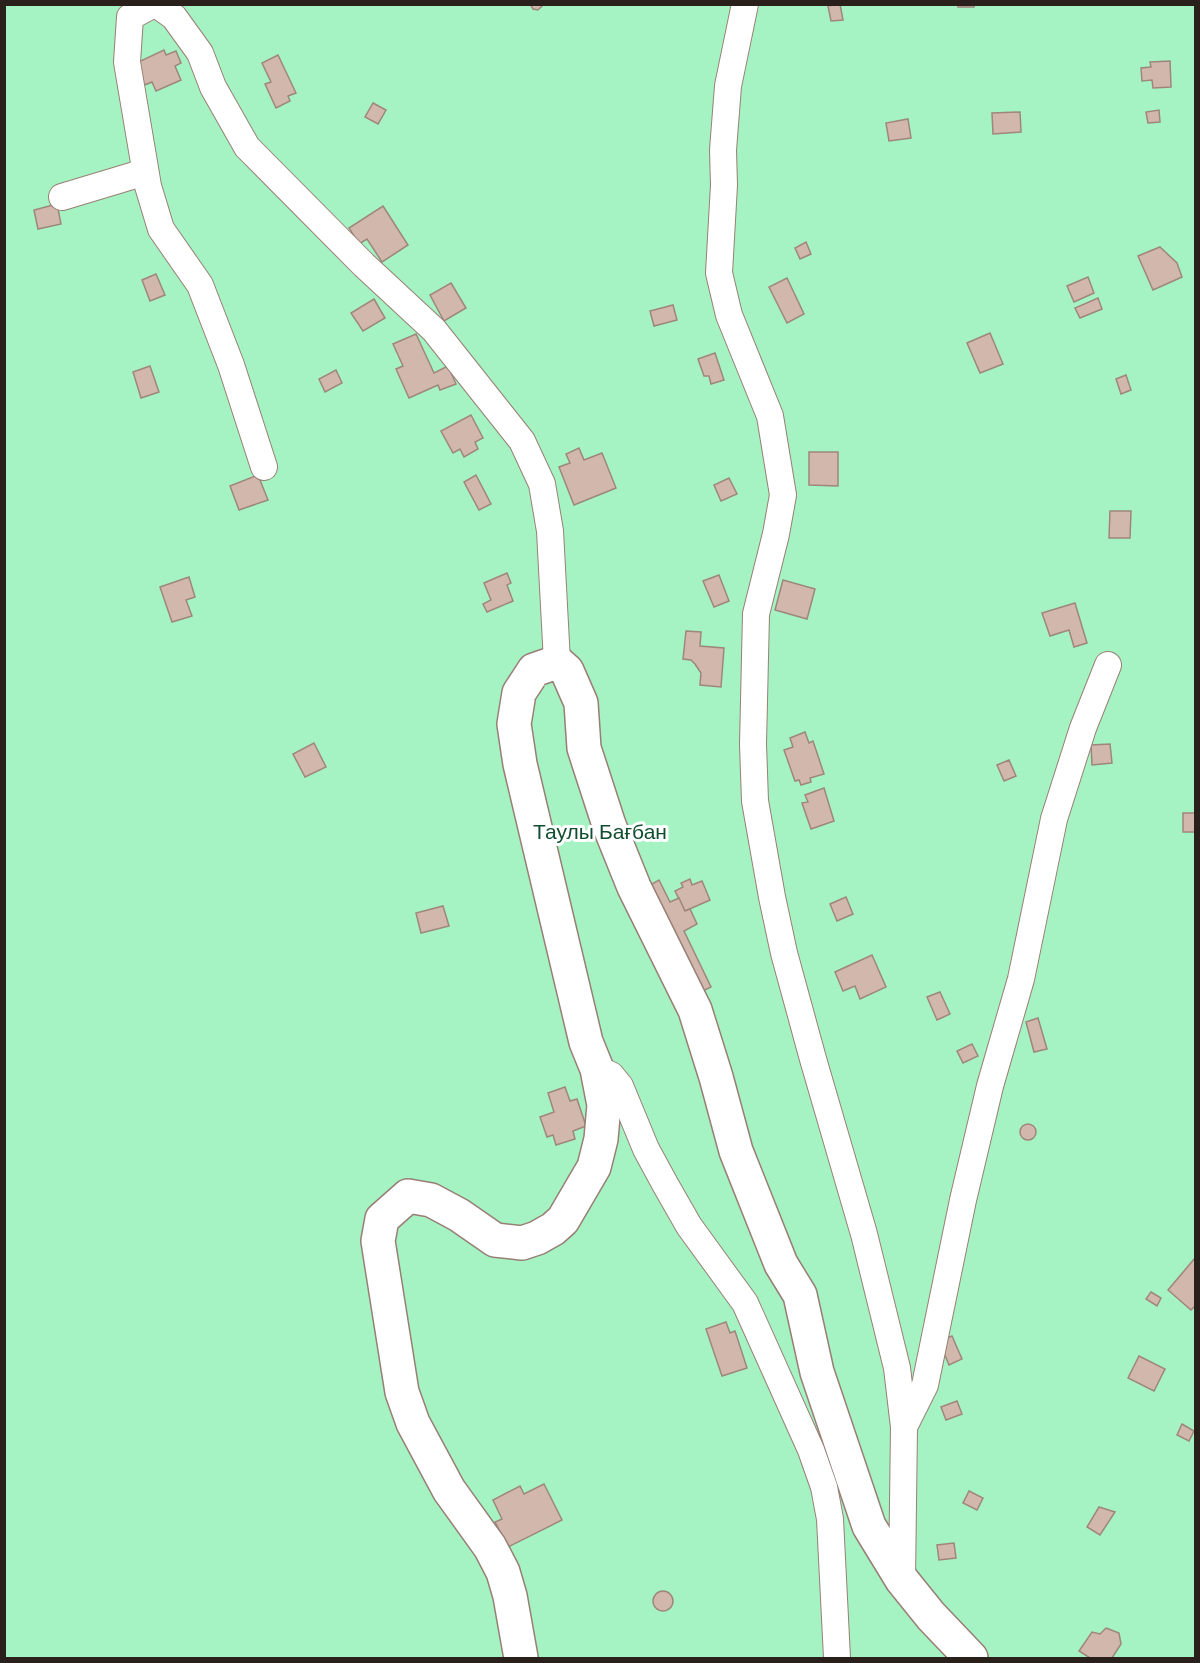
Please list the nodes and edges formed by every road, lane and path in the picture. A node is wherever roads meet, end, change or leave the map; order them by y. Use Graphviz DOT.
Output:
graph roads {
  1 [pos="155,4"];
  2 [pos="745,4"];
  3 [pos="146,172"];
  4 [pos="62,196"];
  5 [pos="264,467"];
  6 [pos="557,662"];
  7 [pos="1108,665"];
  8 [pos="597,1069"];
  9 [pos="904,1426"];
  10 [pos="902,1580"];
  11 [pos="521,1659"];
  12 [pos="837,1659"];
  13 [pos="971,1659"];
  1 -- 3 [label="street"];
  1 -- 6 [label="street"];
  2 -- 9 [label="street"];
  3 -- 4 [label="street"];
  3 -- 5 [label="street"];
  6 -- 8 [label="street"];
  6 -- 10 [label="street"];
  7 -- 9 [label="street"];
  8 -- 11 [label="street"];
  8 -- 12 [label="street"];
  9 -- 10 [label="street"];
  10 -- 13 [label="street"];
}
